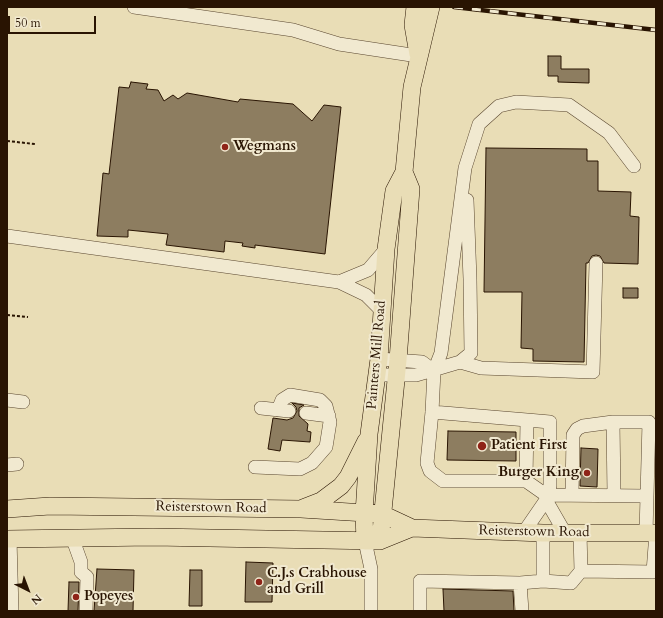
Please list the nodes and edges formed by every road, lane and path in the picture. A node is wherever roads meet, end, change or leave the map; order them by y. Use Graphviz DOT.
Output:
graph roads {
  1 [pos="134,7"];
  2 [pos="415,7"];
  3 [pos="431,7"];
  4 [pos="418,56"];
  5 [pos="7,141"];
  6 [pos="35,144"];
  7 [pos="634,166"];
  8 [pos="465,168"];
  9 [pos="404,172"];
  10 [pos="7,236"];
  11 [pos="386,249"];
  12 [pos="596,263"];
  13 [pos="339,282"];
  14 [pos="381,310"];
  15 [pos="7,315"];
  16 [pos="28,317"];
  17 [pos="460,362"];
  18 [pos="378,367"];
  19 [pos="397,367"];
  20 [pos="434,370"];
  21 [pos="7,400"];
  22 [pos="23,402"];
  23 [pos="260,408"];
  24 [pos="432,412"];
  25 [pos="306,413"];
  26 [pos="329,416"];
  27 [pos="527,420"];
  28 [pos="613,422"];
  29 [pos="369,434"];
  30 [pos="255,467"];
  31 [pos="526,481"];
  32 [pos="572,495"];
  33 [pos="614,495"];
  34 [pos="646,496"];
  35 [pos="546,497"];
  36 [pos="7,509"];
  37 [pos="301,509"];
  38 [pos="364,514"];
  39 [pos="382,514"];
  40 [pos="412,528"];
  41 [pos="524,532"];
  42 [pos="543,533"];
  43 [pos="572,533"];
  44 [pos="652,533"];
  45 [pos="72,537"];
  46 [pos="9,539"];
  47 [pos="373,541"];
  48 [pos="581,571"];
  49 [pos="543,581"];
  50 [pos="520,583"];
  51 [pos="12,611"];
  52 [pos="86,611"];
  53 [pos="371,611"];
  54 [pos="420,611"];
  55 [pos="522,611"];
  1 -- 4 [label="street"];
  2 -- 4 [label="main road, Painters Mill Road"];
  3 -- 4 [label="main road, Painters Mill Road"];
  4 -- 9 [label="main road, Painters Mill Road"];
  5 -- 6 [label="path"];
  7 -- 8 [label="street"];
  8 -- 17 [label="street"];
  8 -- 20 [label="street"];
  9 -- 11 [label="main road, Painters Mill Road"];
  9 -- 19 [label="main road, Painters Mill Road"];
  10 -- 13 [label="street"];
  11 -- 13 [label="street"];
  11 -- 14 [label="main road, Painters Mill Road"];
  12 -- 17 [label="street"];
  13 -- 14 [label="street"];
  14 -- 18 [label="main road, Painters Mill Road"];
  15 -- 16 [label="path"];
  17 -- 20 [label="street"];
  18 -- 19 [label="street"];
  18 -- 29 [label="main road, Painters Mill Road"];
  19 -- 20 [label="street"];
  19 -- 39 [label="main road, Painters Mill Road"];
  20 -- 24 [label="street"];
  21 -- 22 [label="street"];
  23 -- 26 [label="street"];
  24 -- 27 [label="street"];
  24 -- 31 [label="street"];
  25 -- 26 [label="street"];
  26 -- 30 [label="street"];
  27 -- 31 [label="street"];
  27 -- 35 [label="street"];
  28 -- 32 [label="street"];
  28 -- 33 [label="street"];
  28 -- 34 [label="street"];
  29 -- 37 [label="main road"];
  29 -- 38 [label="main road, Painters Mill Road"];
  31 -- 35 [label="street"];
  32 -- 33 [label="street"];
  32 -- 35 [label="street"];
  33 -- 34 [label="street"];
  34 -- 44 [label="street"];
  35 -- 41 [label="street"];
  35 -- 43 [label="street"];
  36 -- 37 [label="main road, Reisterstown Road"];
  37 -- 38 [label="main road, Reisterstown Road"];
  38 -- 39 [label="main road, Reisterstown Road"];
  38 -- 47 [label="main road, Painters Mill Road"];
  39 -- 40 [label="main road, Reisterstown Road"];
  39 -- 47 [label="main road, Painters Mill Road"];
  40 -- 41 [label="main road, Reisterstown Road"];
  40 -- 47 [label="main road, Reisterstown Road"];
  41 -- 42 [label="main road, Reisterstown Road"];
  42 -- 43 [label="main road, Reisterstown Road"];
  42 -- 49 [label="street"];
  43 -- 44 [label="main road, Reisterstown Road"];
  43 -- 48 [label="street"];
  44 -- 48 [label="street"];
  45 -- 46 [label="main road, Reisterstown Road"];
  45 -- 47 [label="main road, Reisterstown Road"];
  45 -- 52 [label="street"];
  46 -- 51 [label="street"];
  47 -- 53 [label="street"];
  48 -- 49 [label="street"];
  49 -- 50 [label="street"];
  50 -- 54 [label="street"];
  50 -- 55 [label="street"];
}
